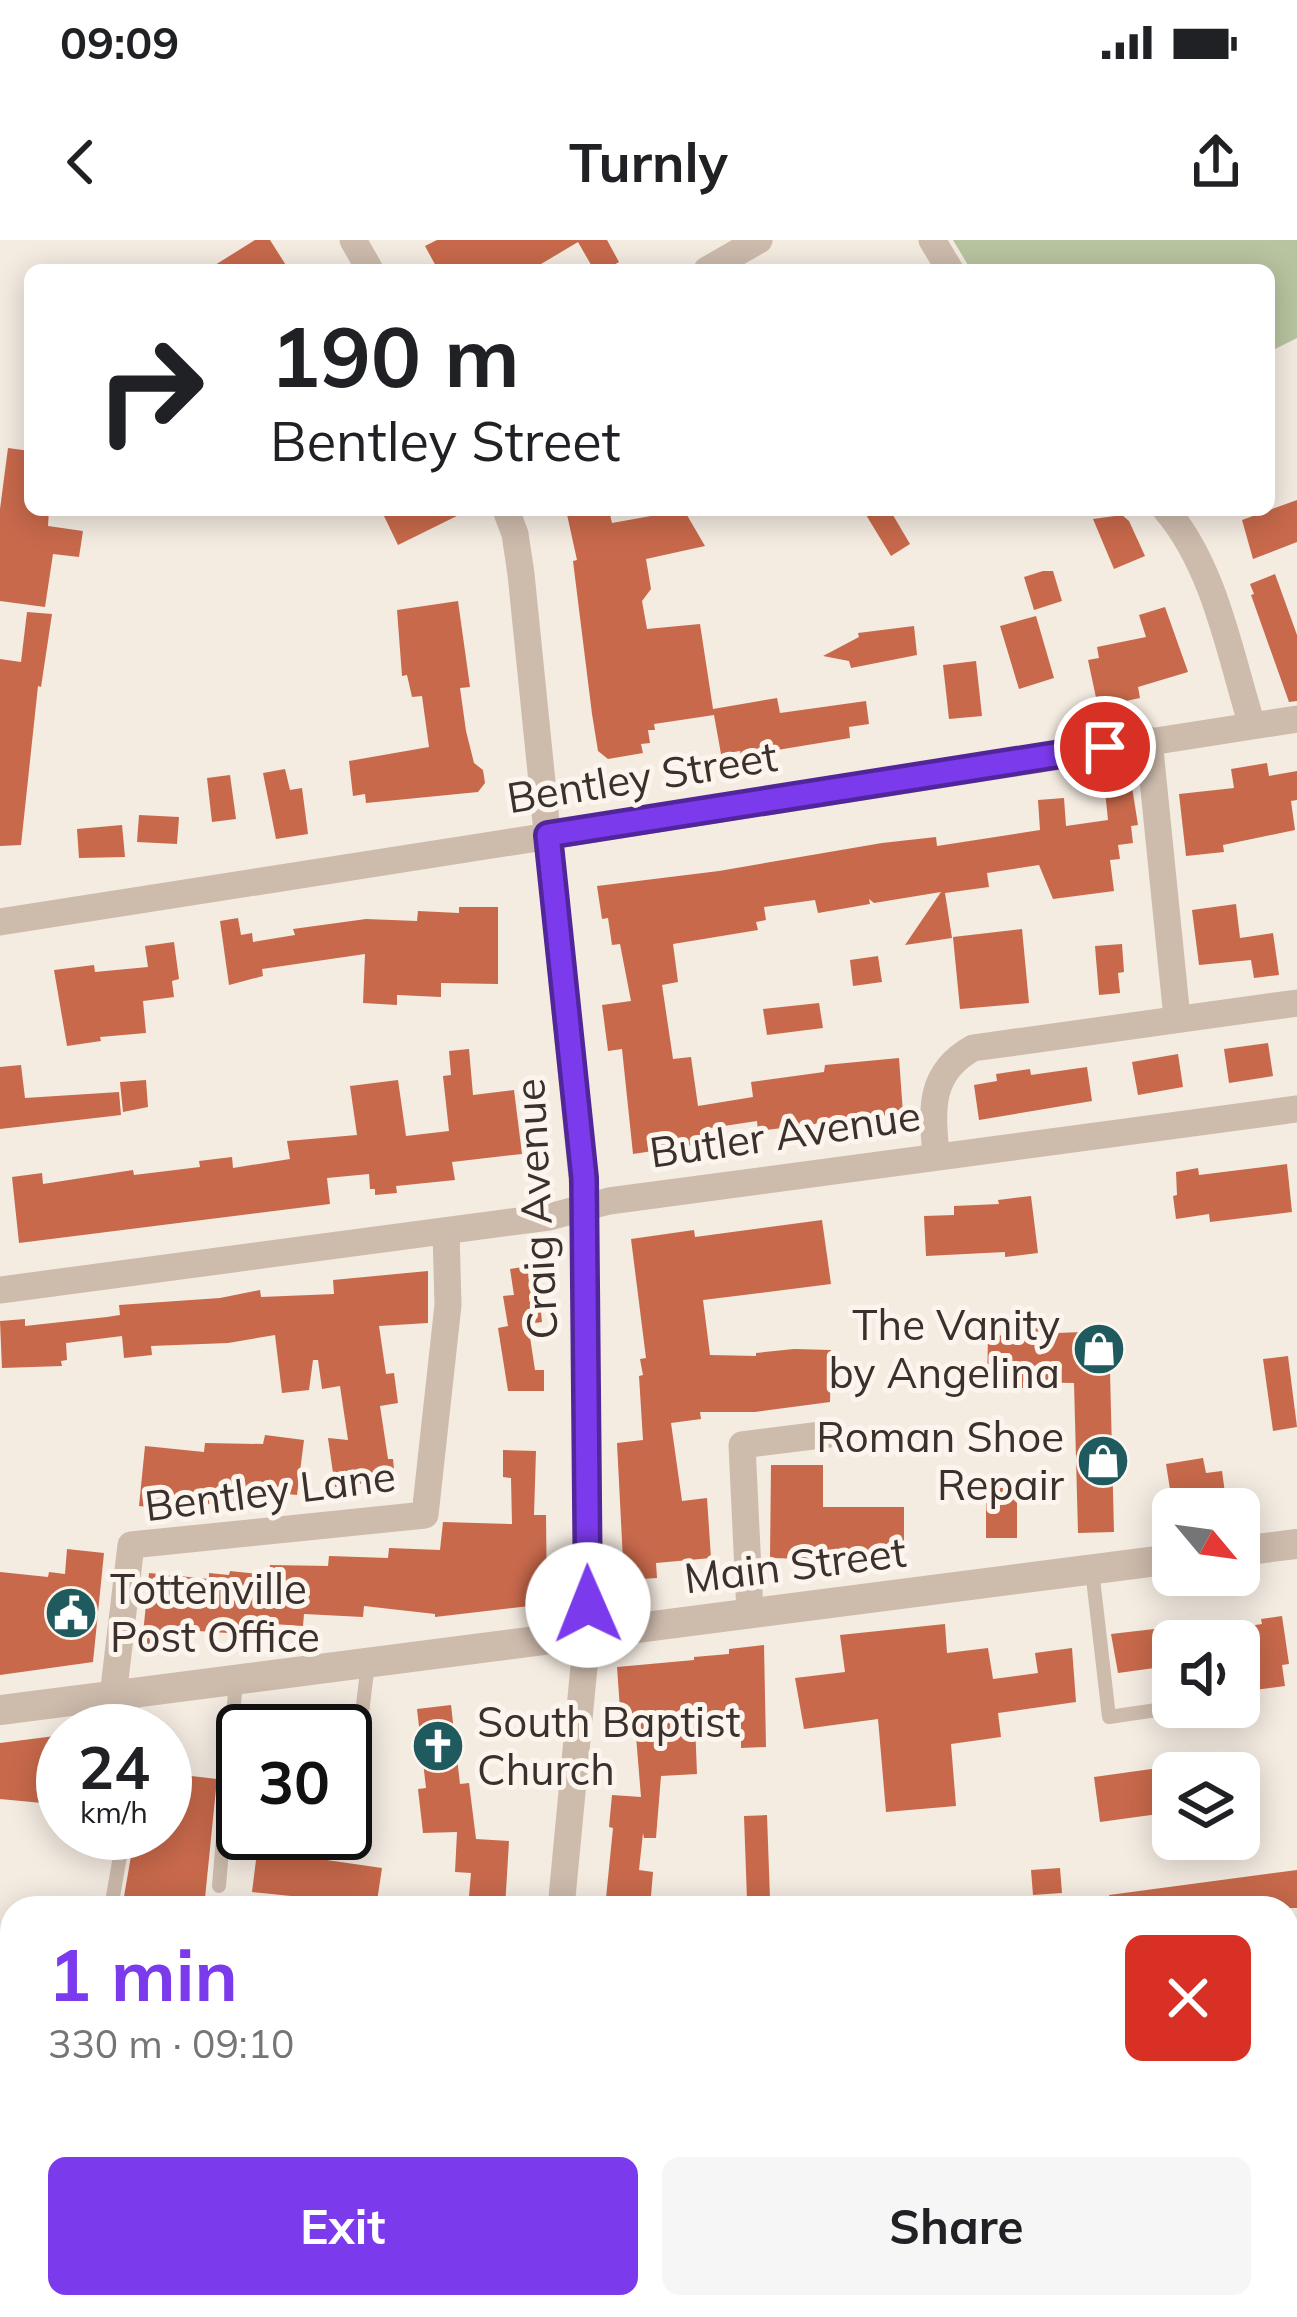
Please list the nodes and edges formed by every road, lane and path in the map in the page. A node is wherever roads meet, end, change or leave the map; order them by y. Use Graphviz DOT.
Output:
graph roads {
  1 [pos="760,240"];
  2 [pos="718,264"];
  3 [pos="508,516"];
  4 [pos="1171,516"];
  5 [pos="1297,718"];
  6 [pos="1252,725"];
  7 [pos="1149,740"];
  8 [pos="548,835"];
  9 [pos="0,922"];
  10 [pos="1297,1003"];
  11 [pos="1177,1018"];
  12 [pos="1297,1109"];
  13 [pos="936,1155"];
  14 [pos="585,1208"];
  15 [pos="446,1231"];
  16 [pos="0,1290"];
  17 [pos="829,1434"];
  18 [pos="1297,1544"];
  19 [pos="1260,1548"];
  20 [pos="1152,1562"];
  21 [pos="1092,1570"];
  22 [pos="750,1613"];
  23 [pos="587,1636"];
  24 [pos="368,1663"];
  25 [pos="236,1680"];
  26 [pos="123,1694"];
  27 [pos="125,1704"];
  28 [pos="363,1704"];
  29 [pos="0,1710"];
  30 [pos="1152,1711"];
  31 [pos="119,1860"];
  32 [pos="219,1886"];
  33 [pos="113,1896"];
  34 [pos="562,1896"];
  1 -- 2 [label="street"];
  3 -- 8 [label="street, Craig Avenue"];
  4 -- 6 [label="street"];
  5 -- 6 [label="street, Bentley Street"];
  6 -- 7 [label="street, Bentley Street"];
  7 -- 8 [label="street, Bentley Street"];
  7 -- 11 [label="street"];
  8 -- 9 [label="street, Bentley Street"];
  8 -- 14 [label="street, Craig Avenue"];
  10 -- 11 [label="street"];
  11 -- 13 [label="street"];
  12 -- 13 [label="street, Butler Avenue"];
  13 -- 14 [label="street, Butler Avenue"];
  14 -- 15 [label="street, Butler Avenue"];
  14 -- 23 [label="street, Craig Avenue"];
  15 -- 16 [label="street, Butler Avenue"];
  15 -- 26 [label="street, Bentley Lane"];
  17 -- 22 [label="street"];
  18 -- 19 [label="street"];
  20 -- 21 [label="street, Main Street"];
  21 -- 22 [label="street, Main Street"];
  21 -- 30 [label="lane"];
  22 -- 23 [label="street, Main Street"];
  23 -- 24 [label="street, Main Street"];
  23 -- 34 [label="street, Craig Avenue"];
  24 -- 25 [label="street, Main Street"];
  24 -- 28 [label="lane"];
  25 -- 26 [label="street, Main Street"];
  25 -- 32 [label="lane"];
  26 -- 27 [label="lane"];
  26 -- 29 [label="street, Main Street"];
  31 -- 33 [label="lane"];
}
